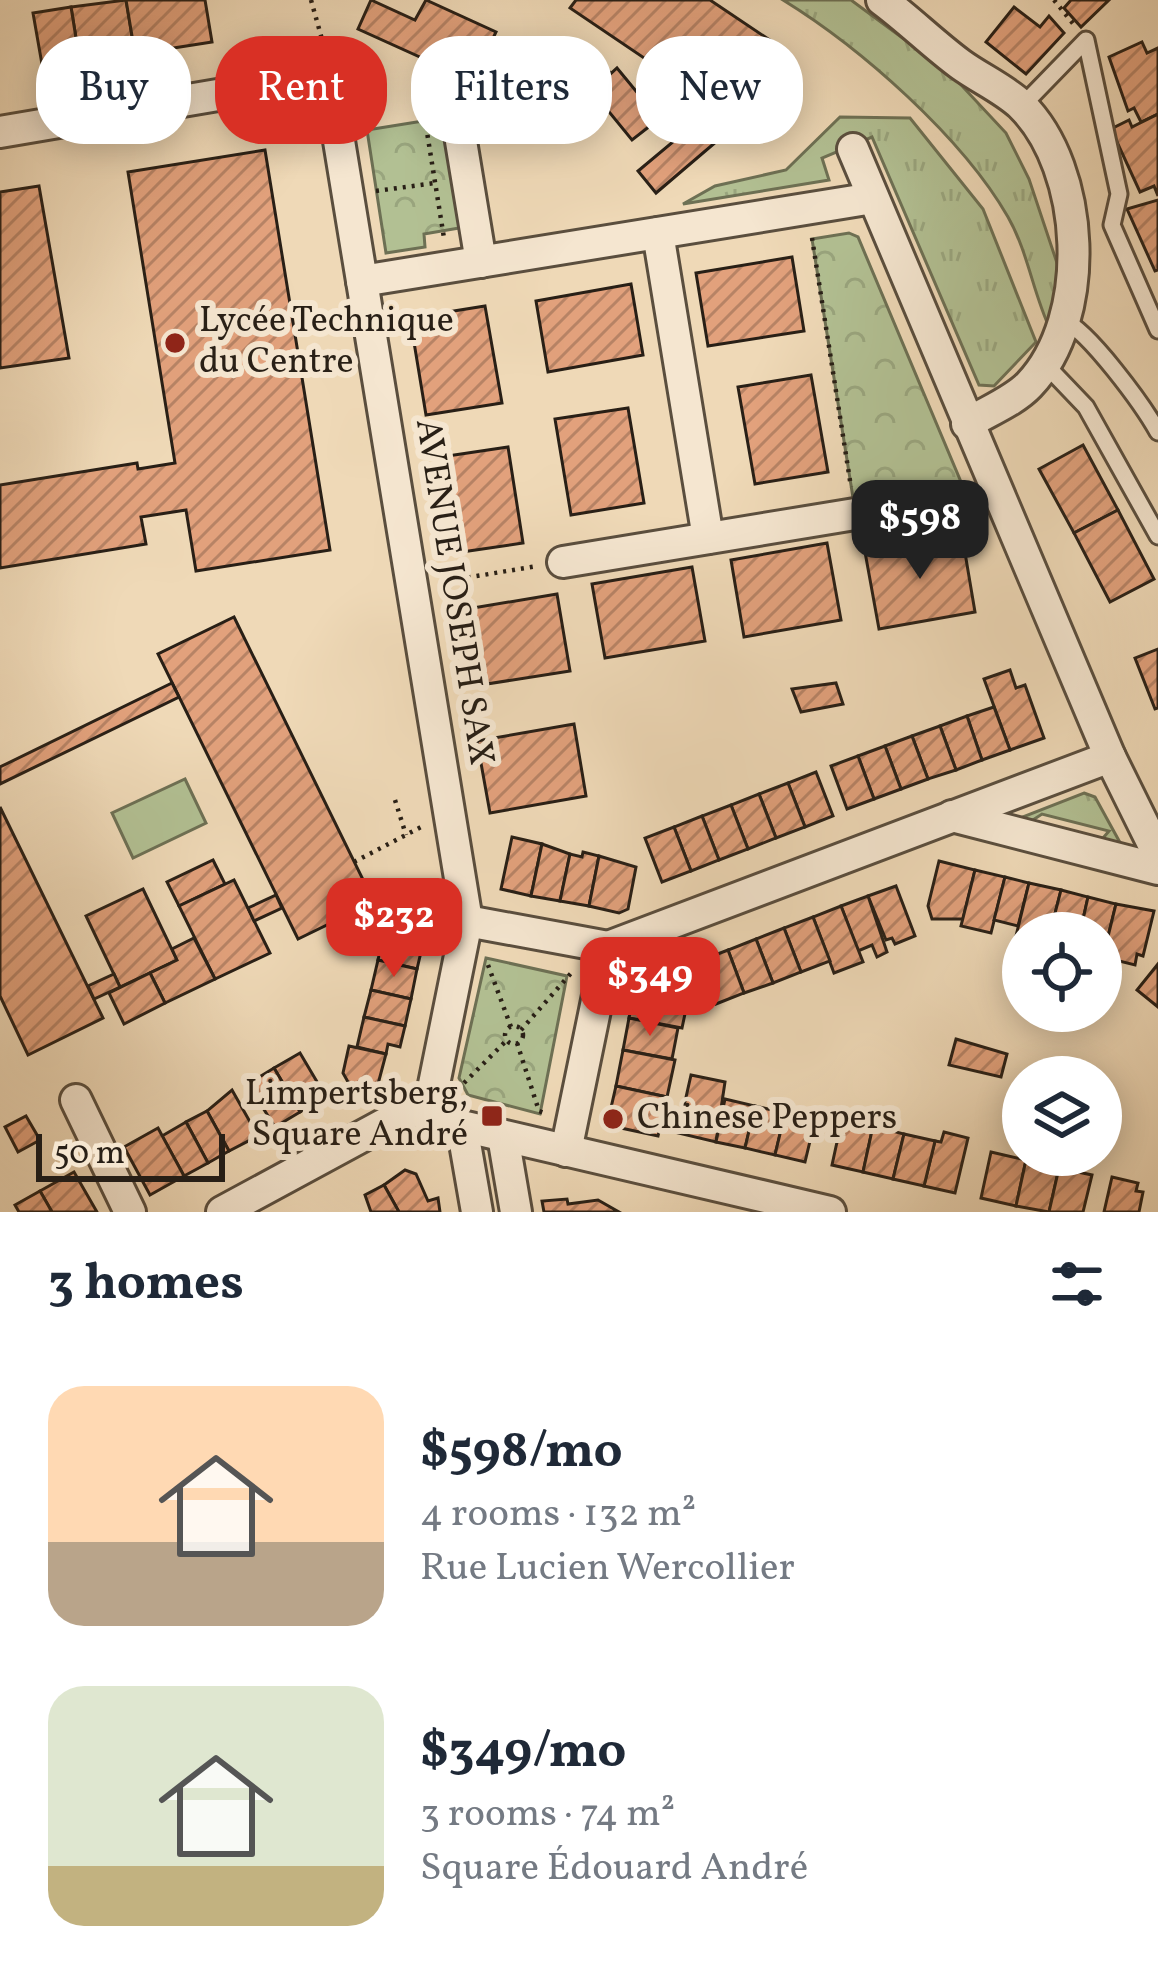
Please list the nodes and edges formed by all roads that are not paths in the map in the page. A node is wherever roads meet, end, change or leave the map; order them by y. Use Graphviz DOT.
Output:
graph roads {
  1 [pos="882,0"];
  2 [pos="1022,106"];
  3 [pos="0,132"];
  4 [pos="461,144"];
  5 [pos="853,148"];
  6 [pos="873,198"];
  7 [pos="658,233"];
  8 [pos="481,262"];
  9 [pos="362,280"];
  10 [pos="1063,320"];
  11 [pos="1158,330"];
  12 [pos="1043,362"];
  13 [pos="967,424"];
  14 [pos="1158,432"];
  15 [pos="855,514"];
  16 [pos="1158,536"];
  17 [pos="708,538"];
  18 [pos="562,562"];
  19 [pos="1109,757"];
  20 [pos="952,816"];
  21 [pos="1158,854"];
  22 [pos="1158,869"];
  23 [pos="467,920"];
  24 [pos="608,947"];
  25 [pos="76,1100"];
  26 [pos="428,1109"];
  27 [pos="461,1126"];
  28 [pos="503,1136"];
  29 [pos="566,1151"];
  30 [pos="130,1212"];
  31 [pos="222,1212"];
  32 [pos="477,1212"];
  33 [pos="516,1212"];
  34 [pos="830,1212"];
  1 -- 2 [label="street"];
  2 -- 10 [label="street"];
  2 -- 11 [label="lane"];
  3 -- 9 [label="street, AVENUE JOSEPH SAX"];
  4 -- 8 [label="street"];
  5 -- 6 [label="street"];
  6 -- 7 [label="street"];
  6 -- 13 [label="street"];
  7 -- 8 [label="street"];
  7 -- 17 [label="street"];
  8 -- 9 [label="street"];
  9 -- 23 [label="street, AVENUE JOSEPH SAX"];
  10 -- 12 [label="street"];
  10 -- 14 [label="lane"];
  12 -- 13 [label="street"];
  12 -- 16 [label="lane"];
  13 -- 19 [label="street"];
  15 -- 17 [label="street"];
  17 -- 18 [label="street"];
  19 -- 20 [label="street"];
  19 -- 21 [label="street"];
  20 -- 22 [label="street"];
  20 -- 24 [label="street"];
  23 -- 24 [label="street"];
  23 -- 26 [label="street, AVENUE JOSEPH SAX"];
  24 -- 29 [label="street"];
  25 -- 30 [label="street"];
  26 -- 27 [label="street"];
  26 -- 31 [label="street"];
  27 -- 28 [label="street"];
  27 -- 32 [label="street"];
  28 -- 29 [label="street"];
  28 -- 33 [label="street"];
  29 -- 34 [label="street"];
}
